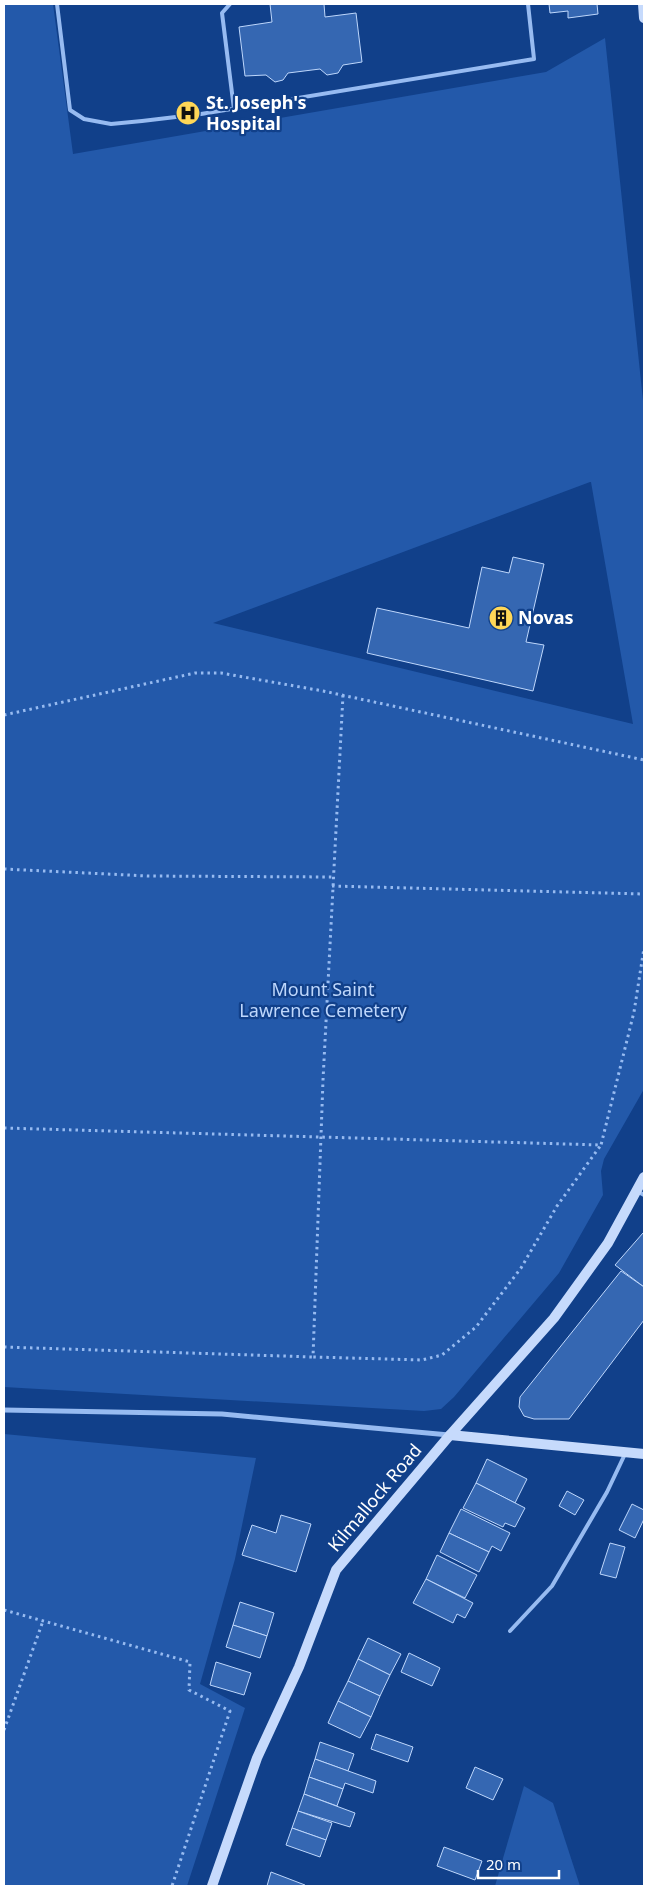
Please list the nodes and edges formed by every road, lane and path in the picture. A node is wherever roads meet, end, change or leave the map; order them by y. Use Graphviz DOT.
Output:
graph roads {
  1 [pos="58,4"];
  2 [pos="230,4"];
  3 [pos="528,4"];
  4 [pos="643,4"];
  5 [pos="644,18"];
  6 [pos="234,109"];
  7 [pos="343,695"];
  8 [pos="4,715"];
  9 [pos="644,760"];
  10 [pos="4,869"];
  11 [pos="333,877"];
  12 [pos="332,886"];
  13 [pos="644,894"];
  14 [pos="644,948"];
  15 [pos="4,1128"];
  16 [pos="320,1137"];
  17 [pos="601,1145"];
  18 [pos="644,1177"];
  19 [pos="640,1193"];
  20 [pos="4,1346"];
  21 [pos="313,1357"];
  22 [pos="4,1410"];
  23 [pos="450,1435"];
  24 [pos="626,1452"];
  25 [pos="644,1454"];
  26 [pos="4,1610"];
  27 [pos="42,1621"];
  28 [pos="510,1631"];
  29 [pos="4,1730"];
  30 [pos="172,1886"];
  31 [pos="212,1886"];
  1 -- 6 [label="lane"];
  2 -- 6 [label="lane"];
  3 -- 6 [label="lane"];
  4 -- 5 [label="street"];
  7 -- 8 [label="path"];
  7 -- 9 [label="path"];
  7 -- 11 [label="path"];
  10 -- 11 [label="path"];
  11 -- 12 [label="path"];
  12 -- 13 [label="path"];
  12 -- 16 [label="path"];
  14 -- 17 [label="path"];
  15 -- 16 [label="path"];
  16 -- 17 [label="path"];
  16 -- 21 [label="path"];
  17 -- 21 [label="path"];
  18 -- 19 [label="street, Kilmallock Road"];
  19 -- 23 [label="street, Kilmallock Road"];
  20 -- 21 [label="path"];
  22 -- 23 [label="street"];
  23 -- 24 [label="street"];
  23 -- 31 [label="street, Kilmallock Road"];
  24 -- 25 [label="street"];
  24 -- 28 [label="lane"];
  26 -- 27 [label="path"];
  27 -- 29 [label="path"];
  27 -- 30 [label="path"];
}
